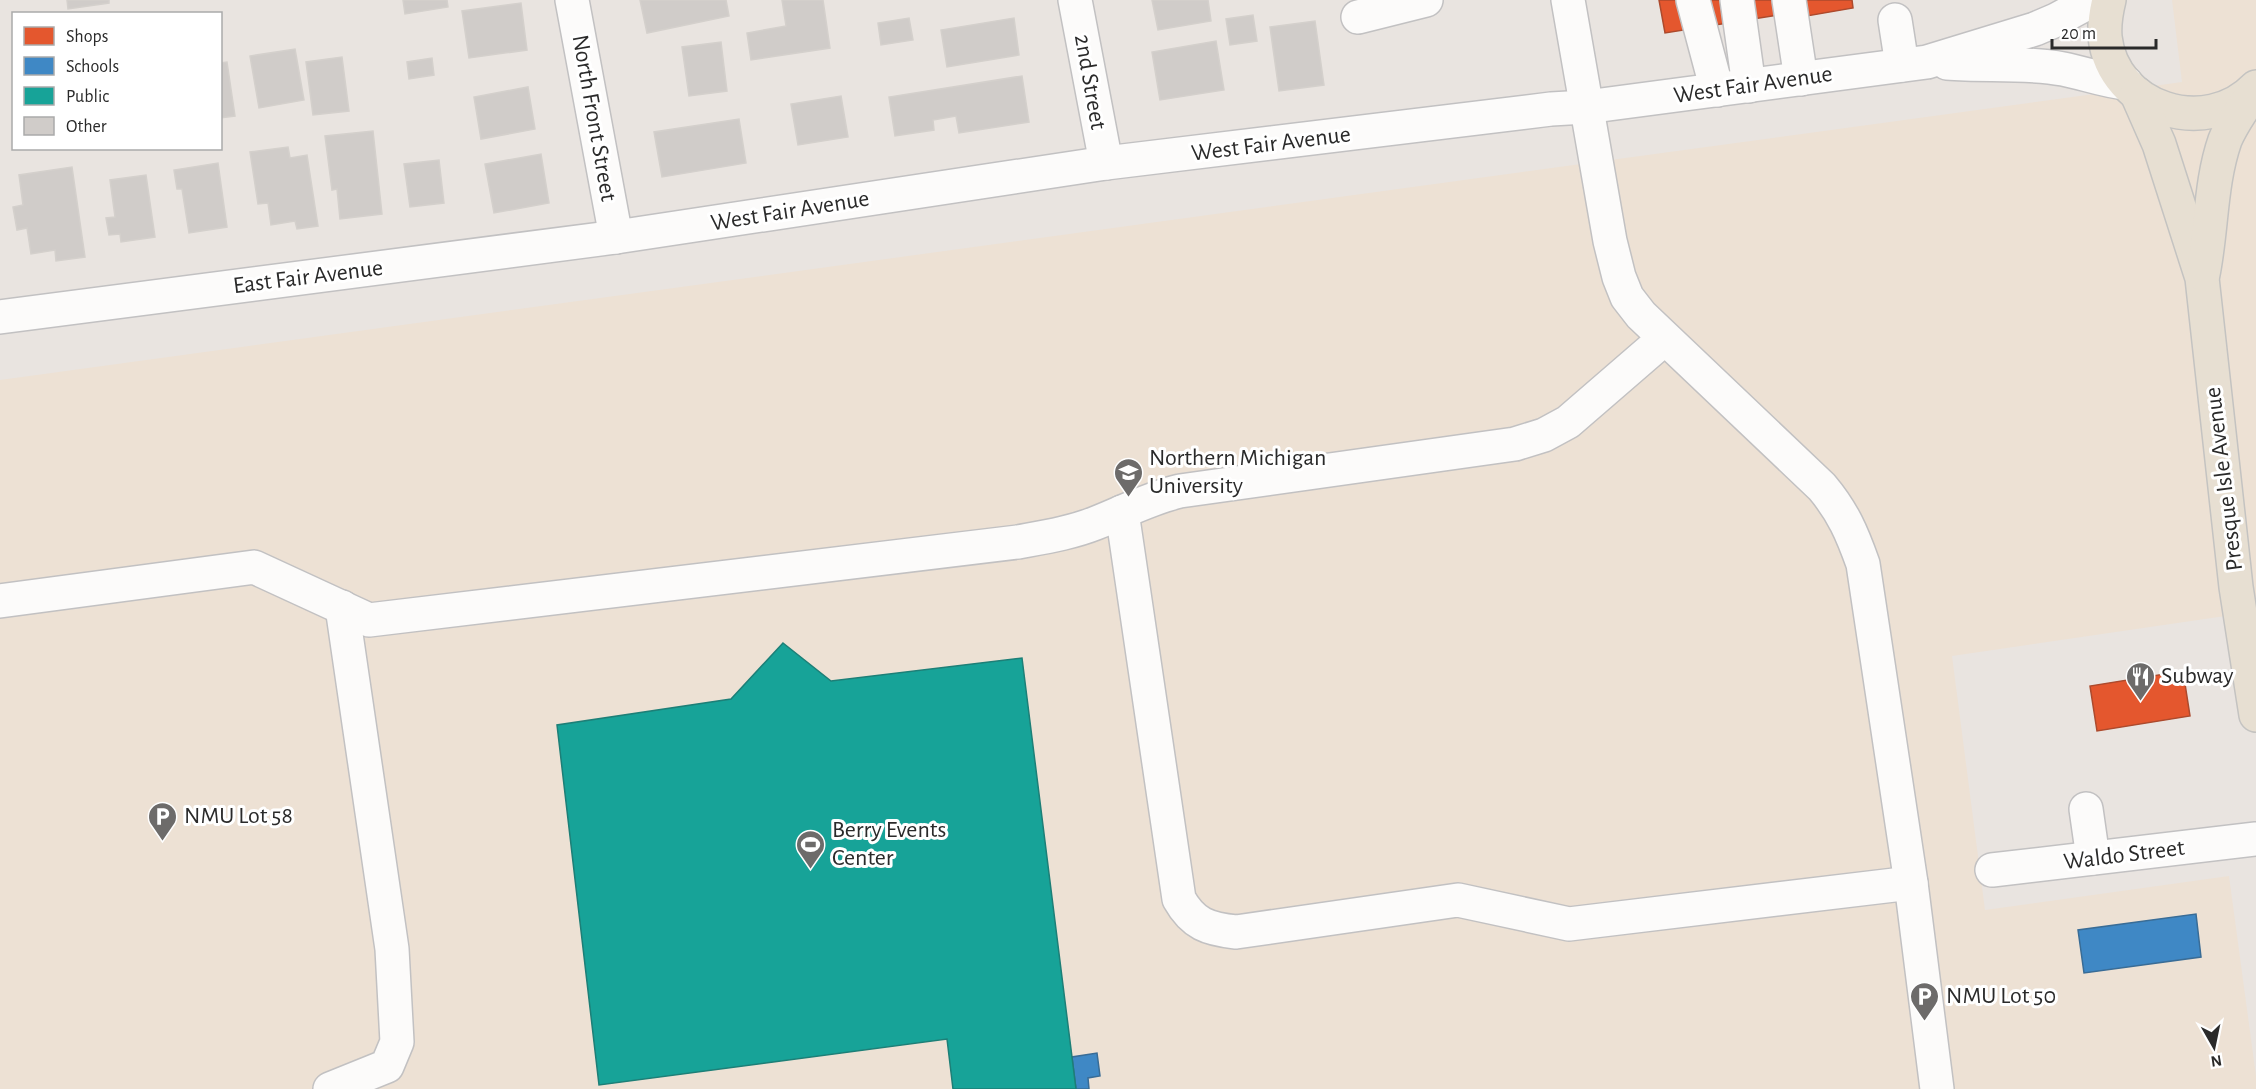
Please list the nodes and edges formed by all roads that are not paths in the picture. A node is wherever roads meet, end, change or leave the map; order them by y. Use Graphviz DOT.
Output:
graph roads {
  1 [pos="572,0"];
  2 [pos="1075,0"];
  3 [pos="1426,0"];
  4 [pos="1568,0"];
  5 [pos="1693,0"];
  6 [pos="1737,0"];
  7 [pos="1789,0"];
  8 [pos="2093,0"];
  9 [pos="2109,0"];
  10 [pos="1358,17"];
  11 [pos="1895,20"];
  12 [pos="1915,64"];
  13 [pos="1801,79"];
  14 [pos="1749,86"];
  15 [pos="2131,88"];
  16 [pos="2256,88"];
  17 [pos="1717,90"];
  18 [pos="1586,107"];
  19 [pos="1106,163"];
  20 [pos="616,237"];
  21 [pos="2202,278"];
  22 [pos="0,317"];
  23 [pos="1664,339"];
  24 [pos="1122,512"];
  25 [pos="0,601"];
  26 [pos="342,607"];
  27 [pos="2256,715"];
  28 [pos="2086,809"];
  29 [pos="2256,839"];
  30 [pos="2093,858"];
  31 [pos="1992,870"];
  32 [pos="1911,883"];
  33 [pos="330,1089"];
  34 [pos="1937,1089"];
  1 -- 20 [label="street, North Front Street"];
  2 -- 19 [label="street, 2nd Street"];
  3 -- 10 [label="street"];
  4 -- 18 [label="street"];
  5 -- 17 [label="street"];
  6 -- 14 [label="street"];
  7 -- 13 [label="street"];
  8 -- 12 [label="street, West Fair Avenue"];
  9 -- 15 [label="main road, Presque Isle Avenue"];
  11 -- 12 [label="street"];
  12 -- 13 [label="street, West Fair Avenue"];
  12 -- 15 [label="street, West Fair Avenue"];
  13 -- 14 [label="street, West Fair Avenue"];
  14 -- 17 [label="street, West Fair Avenue"];
  15 -- 16 [label="main road, West Fair Avenue"];
  15 -- 21 [label="main road, Presque Isle Avenue"];
  16 -- 21 [label="main road, Presque Isle Avenue"];
  17 -- 18 [label="street, West Fair Avenue"];
  18 -- 19 [label="street, West Fair Avenue"];
  18 -- 23 [label="street"];
  19 -- 20 [label="street, West Fair Avenue"];
  20 -- 22 [label="street, East Fair Avenue"];
  21 -- 27 [label="main road, Presque Isle Avenue"];
  23 -- 24 [label="street"];
  23 -- 32 [label="street"];
  24 -- 26 [label="street"];
  24 -- 32 [label="street"];
  25 -- 26 [label="street"];
  26 -- 33 [label="street"];
  28 -- 30 [label="street"];
  29 -- 30 [label="street, Waldo Street"];
  30 -- 31 [label="street, Waldo Street"];
  32 -- 34 [label="street"];
}
